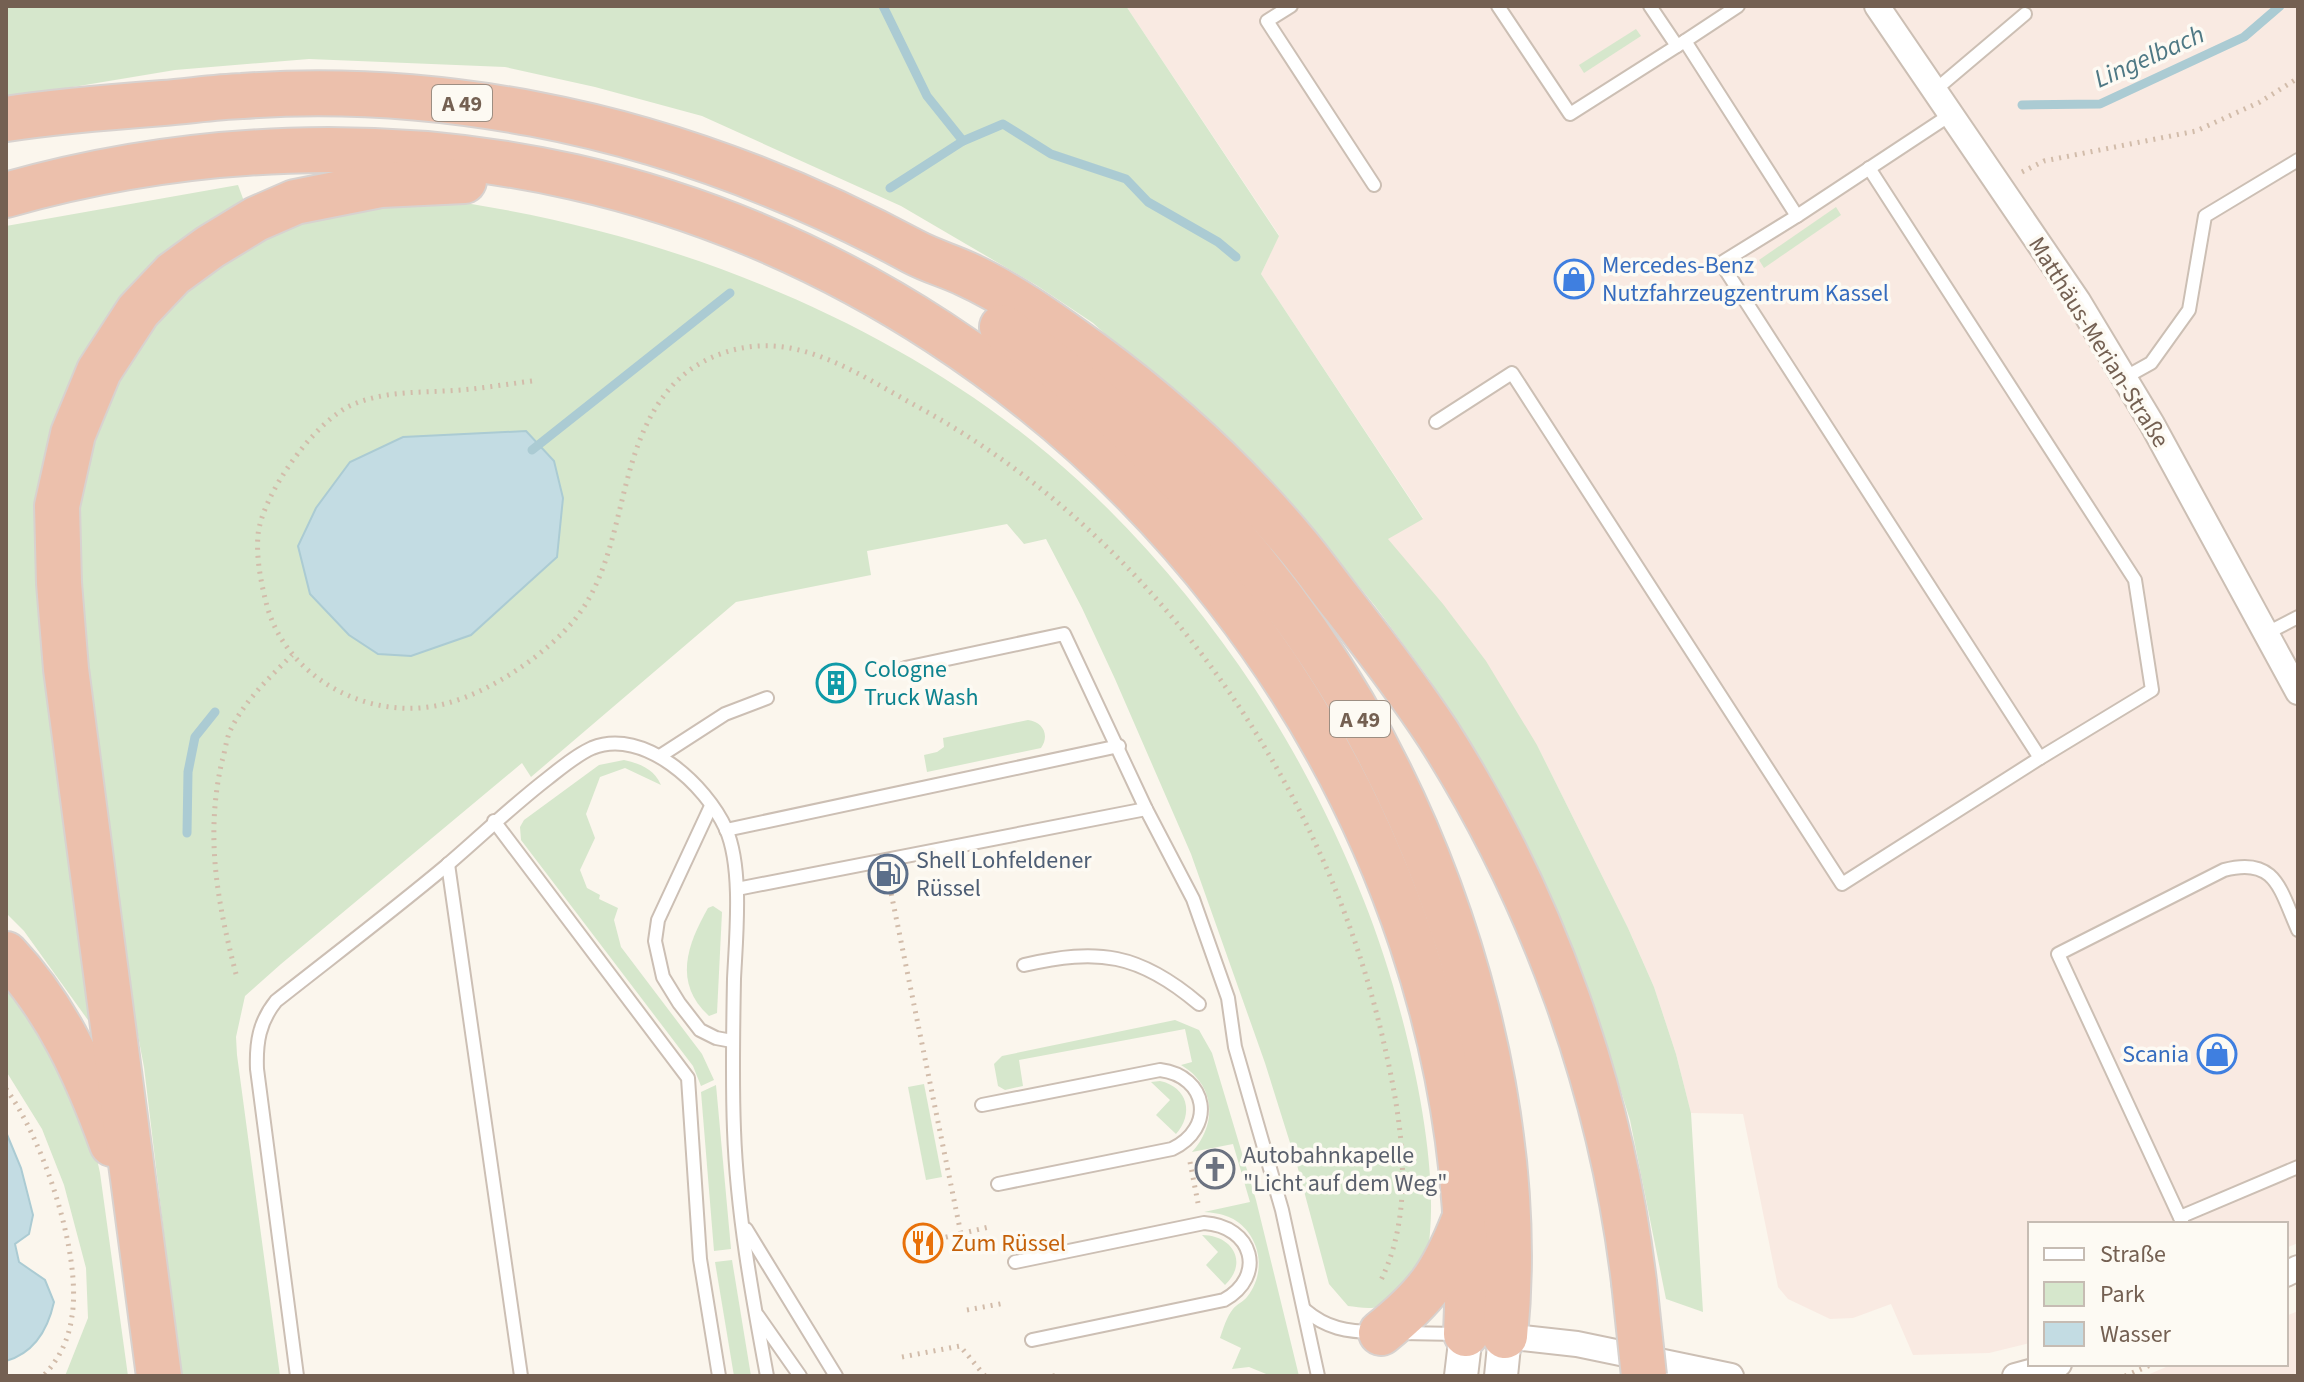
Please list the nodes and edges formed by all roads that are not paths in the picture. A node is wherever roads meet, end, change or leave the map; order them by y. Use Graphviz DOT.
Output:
graph roads {
  1 [pos="1291,6"];
  2 [pos="1498,6"];
  3 [pos="1650,6"];
  4 [pos="1738,6"];
  5 [pos="1877,6"];
  6 [pos="2025,14"];
  7 [pos="1681,44"];
  8 [pos="1934,91"];
  9 [pos="169,103"];
  10 [pos="1950,115"];
  11 [pos="6,119"];
  12 [pos="6,141"];
  13 [pos="2298,160"];
  14 [pos="1869,168"];
  15 [pos="572,177"];
  16 [pos="1374,185"];
  17 [pos="6,195"];
  18 [pos="1797,216"];
  19 [pos="922,256"];
  20 [pos="2124,378"];
  21 [pos="1436,422"];
  22 [pos="2298,617"];
  23 [pos="2267,633"];
  24 [pos="905,668"];
  25 [pos="2298,692"];
  26 [pos="767,698"];
  27 [pos="1119,746"];
  28 [pos="660,756"];
  29 [pos="2040,758"];
  30 [pos="711,806"];
  31 [pos="1146,809"];
  32 [pos="494,821"];
  33 [pos="726,830"];
  34 [pos="448,864"];
  35 [pos="737,889"];
  36 [pos="2298,930"];
  37 [pos="6,954"];
  38 [pos="1024,965"];
  39 [pos="1199,1004"];
  40 [pos="732,1041"];
  41 [pos="982,1105"];
  42 [pos="2298,1167"];
  43 [pos="998,1184"];
  44 [pos="139,1218"];
  45 [pos="1464,1220"];
  46 [pos="2182,1220"];
  47 [pos="742,1222"];
  48 [pos="1015,1262"];
  49 [pos="1305,1310"];
  50 [pos="756,1314"];
  51 [pos="1381,1333"];
  52 [pos="1032,1340"];
  53 [pos="1483,1355"];
  54 [pos="2052,1366"];
  55 [pos="159,1376"];
  56 [pos="297,1376"];
  57 [pos="521,1376"];
  58 [pos="719,1376"];
  59 [pos="767,1376"];
  60 [pos="800,1376"];
  61 [pos="836,1376"];
  62 [pos="1318,1376"];
  63 [pos="1644,1376"];
  64 [pos="1731,1376"];
  65 [pos="2015,1376"];
  1 -- 16 [label="lane"];
  2 -- 7 [label="lane"];
  3 -- 7 [label="lane"];
  4 -- 7 [label="lane"];
  5 -- 8 [label="street, Matthäus-Merian-Straße"];
  6 -- 8 [label="lane"];
  7 -- 18 [label="lane"];
  8 -- 10 [label="street, Matthäus-Merian-Straße"];
  9 -- 11 [label="highway"];
  9 -- 12 [label="highway, A 49"];
  9 -- 19 [label="highway, A 49"];
  10 -- 14 [label="lane"];
  10 -- 20 [label="street, Matthäus-Merian-Straße"];
  13 -- 20 [label="lane"];
  14 -- 18 [label="lane"];
  14 -- 29 [label="lane"];
  15 -- 17 [label="highway, A 49"];
  15 -- 44 [label="highway"];
  15 -- 45 [label="highway, A 49"];
  18 -- 29 [label="lane"];
  19 -- 53 [label="highway, A 49"];
  19 -- 63 [label="highway, bridge"];
  20 -- 23 [label="street, Matthäus-Merian-Straße"];
  21 -- 29 [label="lane"];
  22 -- 23 [label="lane"];
  23 -- 25 [label="street, Matthäus-Merian-Straße"];
  24 -- 27 [label="lane"];
  26 -- 28 [label="lane"];
  27 -- 31 [label="lane"];
  27 -- 33 [label="lane"];
  28 -- 30 [label="lane"];
  28 -- 32 [label="lane"];
  30 -- 33 [label="lane"];
  30 -- 40 [label="lane"];
  31 -- 35 [label="lane"];
  31 -- 49 [label="lane"];
  32 -- 34 [label="lane"];
  32 -- 58 [label="lane"];
  33 -- 35 [label="lane"];
  34 -- 56 [label="lane"];
  34 -- 57 [label="lane"];
  35 -- 40 [label="lane"];
  36 -- 46 [label="lane"];
  37 -- 44 [label="highway"];
  38 -- 39 [label="lane"];
  40 -- 47 [label="lane"];
  41 -- 43 [label="lane"];
  42 -- 46 [label="lane"];
  44 -- 55 [label="highway"];
  45 -- 51 [label="highway"];
  45 -- 53 [label="highway, A 49"];
  47 -- 50 [label="lane"];
  47 -- 61 [label="lane"];
  48 -- 52 [label="lane"];
  49 -- 51 [label="lane"];
  49 -- 62 [label="lane"];
  50 -- 59 [label="lane"];
  50 -- 60 [label="lane"];
  51 -- 53 [label="lane"];
  53 -- 64 [label="street"];
  54 -- 65 [label="street"];
}
